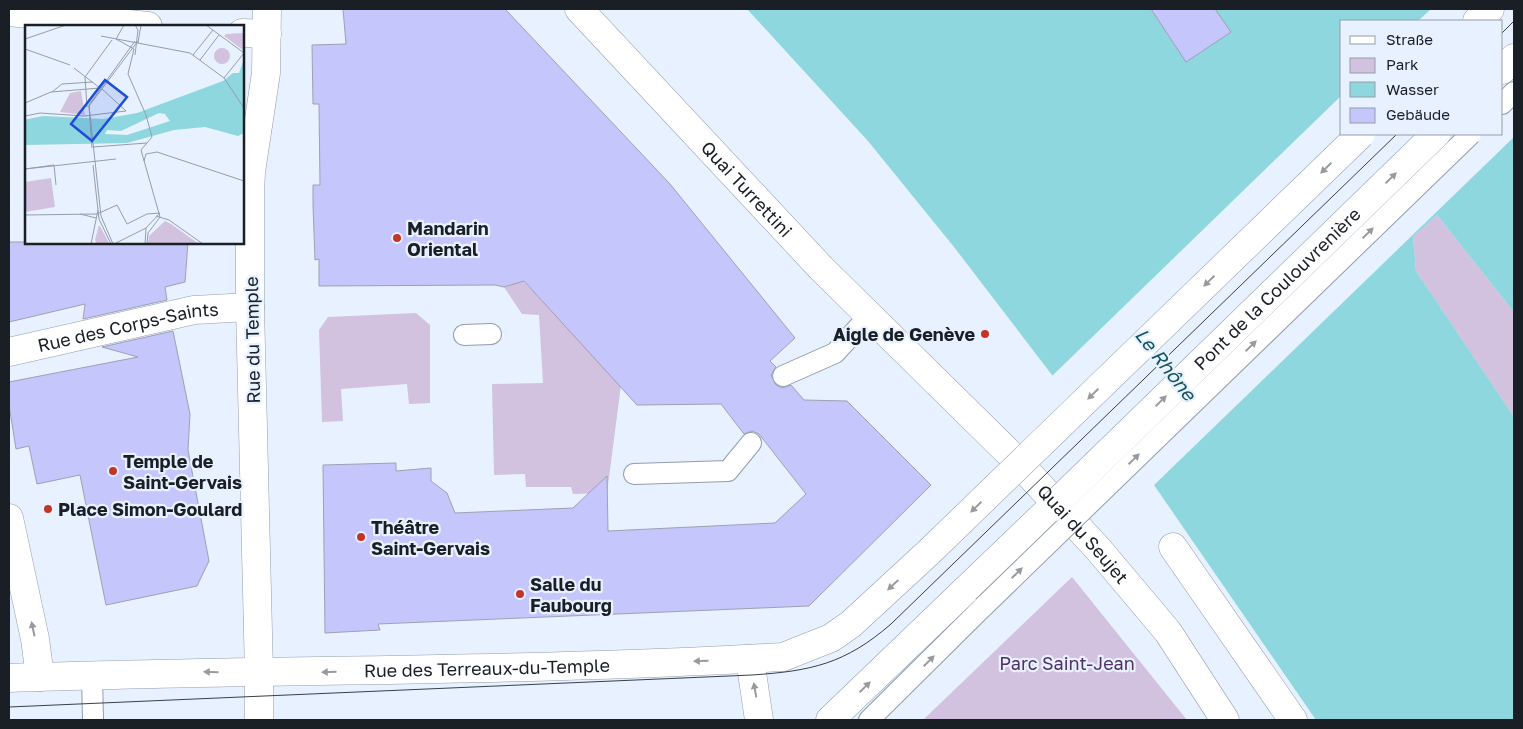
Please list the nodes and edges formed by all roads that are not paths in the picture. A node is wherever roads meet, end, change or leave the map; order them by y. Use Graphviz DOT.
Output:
graph roads {
  1 [pos="579,9"];
  2 [pos="1490,9"];
  3 [pos="9,12"];
  4 [pos="1478,20"];
  5 [pos="138,25"];
  6 [pos="259,25"];
  7 [pos="1514,58"];
  8 [pos="1503,69"];
  9 [pos="1514,92"];
  10 [pos="1503,103"];
  11 [pos="1360,135"];
  12 [pos="1435,135"];
  13 [pos="1470,135"];
  14 [pos="250,307"];
  15 [pos="868,317"];
  16 [pos="491,334"];
  17 [pos="464,335"];
  18 [pos="9,352"];
  19 [pos="917,366"];
  20 [pos="783,376"];
  21 [pos="751,443"];
  22 [pos="634,474"];
  23 [pos="9,518"];
  24 [pos="1173,547"];
  25 [pos="974,598"];
  26 [pos="750,659"];
  27 [pos="260,673"];
  28 [pos="92,675"];
  29 [pos="40,677"];
  30 [pos="9,678"];
  31 [pos="93,720"];
  32 [pos="259,720"];
  33 [pos="759,720"];
  34 [pos="830,720"];
  35 [pos="870,720"];
  36 [pos="1225,720"];
  37 [pos="1293,720"];
  1 -- 15 [label="main road, Quai Turrettini"];
  2 -- 4 [label="main road"];
  3 -- 5 [label="main road"];
  6 -- 14 [label="main road, Rue du Temple"];
  7 -- 8 [label="main road"];
  9 -- 10 [label="lane"];
  11 -- 26 [label="main road, Rue des Terreaux-du-Temple, one-way, bridge"];
  25 -- 12 [label="main road, Pont de la Coulouvrenière, one-way, bridge"];
  25 -- 13 [label="lane, one-way, bridge"];
  14 -- 18 [label="main road, Rue des Corps-Saints"];
  14 -- 27 [label="main road, Rue du Temple"];
  15 -- 19 [label="main road, Quai Turrettini"];
  15 -- 20 [label="lane"];
  16 -- 17 [label="lane"];
  19 -- 36 [label="main road, Quai du Seujet"];
  21 -- 22 [label="lane"];
  29 -- 23 [label="main road, one-way"];
  24 -- 37 [label="main road"];
  34 -- 25 [label="main road, Pont de la Coulouvrenière, one-way"];
  35 -- 25 [label="lane, one-way"];
  26 -- 27 [label="main road, Rue des Terreaux-du-Temple, one-way"];
  33 -- 26 [label="main road, one-way"];
  27 -- 28 [label="main road, Rue des Terreaux-du-Temple, one-way"];
  27 -- 32 [label="main road, Rue du Temple"];
  28 -- 29 [label="main road, Rue des Terreaux-du-Temple"];
  28 -- 31 [label="lane"];
  29 -- 30 [label="main road, Rue des Terreaux-du-Temple"];
}
